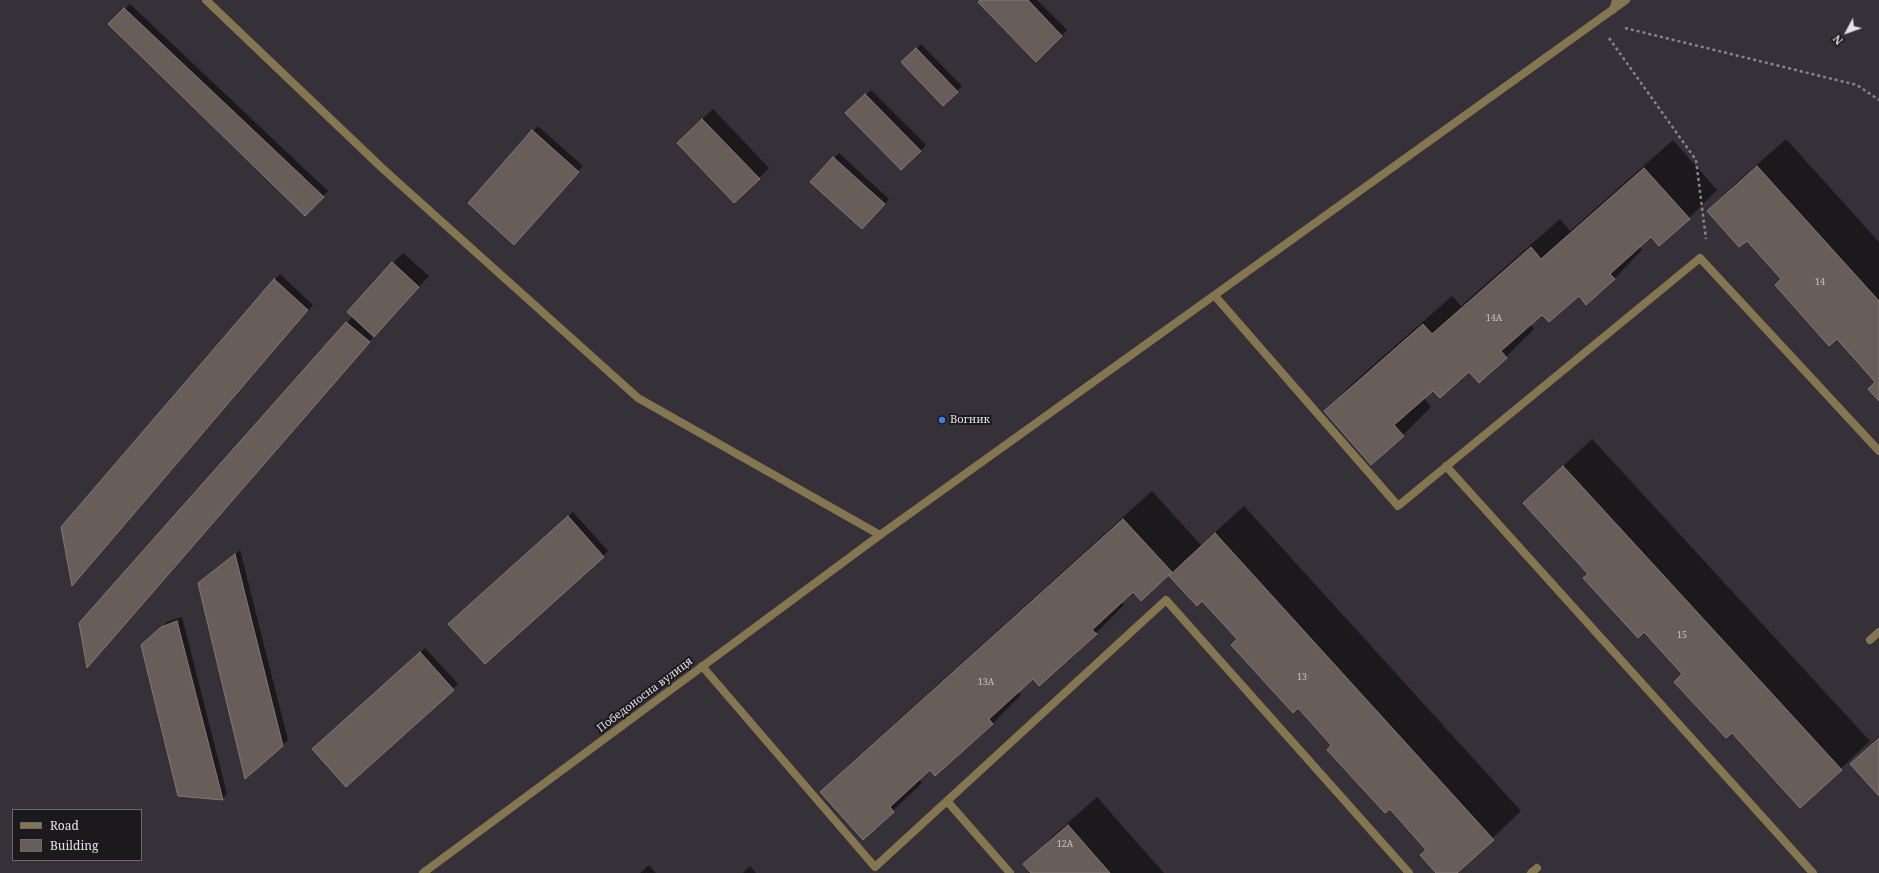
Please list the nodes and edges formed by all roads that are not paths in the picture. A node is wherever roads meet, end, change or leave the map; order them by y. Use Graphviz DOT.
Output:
graph roads {
  1 [pos="206,0"];
  2 [pos="1616,0"];
  3 [pos="1626,0"];
  4 [pos="1613,10"];
  5 [pos="1215,296"];
  6 [pos="1879,451"];
  7 [pos="1446,466"];
  8 [pos="880,536"];
  9 [pos="1879,632"];
  10 [pos="1870,640"];
  11 [pos="702,666"];
  12 [pos="948,801"];
  13 [pos="423,873"];
  14 [pos="1010,873"];
  15 [pos="1409,873"];
  16 [pos="1813,873"];
  1 -- 8 [label="street"];
  2 -- 4 [label="street"];
  3 -- 4 [label="street, Победоносна вулиця"];
  4 -- 5 [label="street, Победоносна вулиця"];
  5 -- 7 [label="street"];
  5 -- 8 [label="street, Победоносна вулиця"];
  6 -- 7 [label="street"];
  7 -- 16 [label="street"];
  8 -- 11 [label="street, Победоносна вулиця"];
  9 -- 10 [label="street"];
  11 -- 12 [label="street"];
  11 -- 13 [label="street, Победоносна вулиця"];
  12 -- 14 [label="street"];
  12 -- 15 [label="street"];
}
